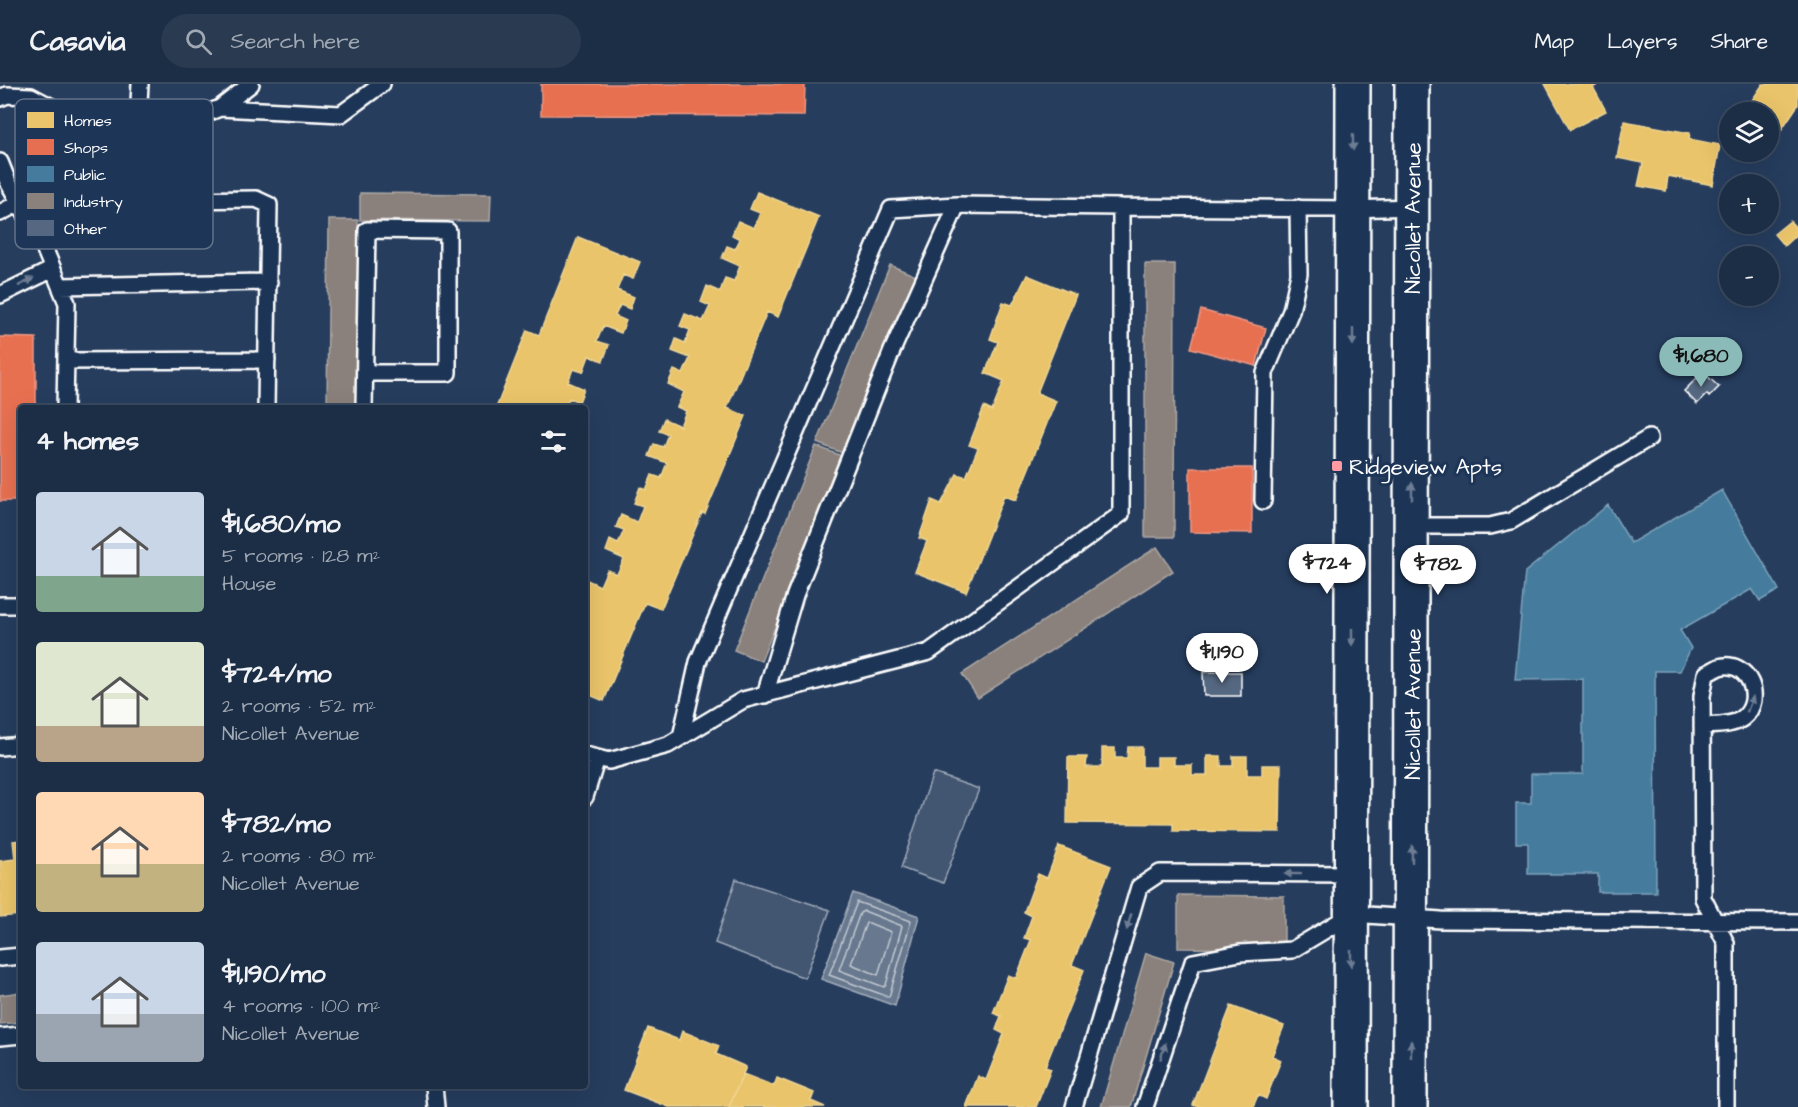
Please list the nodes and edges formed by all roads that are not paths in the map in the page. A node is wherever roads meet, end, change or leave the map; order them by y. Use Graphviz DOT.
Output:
graph roads {
  1 [pos="140,84"];
  2 [pos="251,84"];
  3 [pos="382,84"];
  4 [pos="1353,84"];
  5 [pos="1412,84"];
  6 [pos="0,98"];
  7 [pos="38,99"];
  8 [pos="139,99"];
  9 [pos="220,108"];
  10 [pos="213,111"];
  11 [pos="0,162"];
  12 [pos="15,195"];
  13 [pos="213,200"];
  14 [pos="15,205"];
  15 [pos="957,205"];
  16 [pos="1121,207"];
  17 [pos="1412,207"];
  18 [pos="1298,208"];
  19 [pos="1353,208"];
  20 [pos="0,213"];
  21 [pos="42,249"];
  22 [pos="52,269"];
  23 [pos="269,282"];
  24 [pos="60,286"];
  25 [pos="0,295"];
  26 [pos="267,360"];
  27 [pos="66,361"];
  28 [pos="365,373"];
  29 [pos="65,405"];
  30 [pos="266,405"];
  31 [pos="364,405"];
  32 [pos="1649,438"];
  33 [pos="1263,501"];
  34 [pos="1412,526"];
  35 [pos="0,605"];
  36 [pos="18,605"];
  37 [pos="765,695"];
  38 [pos="1702,726"];
  39 [pos="681,737"];
  40 [pos="18,745"];
  41 [pos="0,747"];
  42 [pos="591,757"];
  43 [pos="588,777"];
  44 [pos="1352,874"];
  45 [pos="1352,914"];
  46 [pos="1412,917"];
  47 [pos="1715,921"];
  48 [pos="1798,922"];
  49 [pos="18,956"];
  50 [pos="0,958"];
  51 [pos="18,1035"];
  52 [pos="0,1037"];
  53 [pos="434,1089"];
  54 [pos="436,1107"];
  55 [pos="1074,1107"];
  56 [pos="1145,1107"];
  57 [pos="1351,1107"];
  58 [pos="1410,1107"];
  59 [pos="1726,1107"];
  1 -- 8 [label="lane"];
  2 -- 9 [label="lane"];
  3 -- 9 [label="lane"];
  4 -- 19 [label="main road, one-way"];
  5 -- 17 [label="main road, Nicollet Avenue"];
  6 -- 7 [label="lane"];
  9 -- 10 [label="lane"];
  11 -- 12 [label="lane"];
  13 -- 23 [label="lane"];
  14 -- 20 [label="lane"];
  15 -- 16 [label="lane"];
  15 -- 37 [label="lane"];
  15 -- 39 [label="lane"];
  16 -- 18 [label="lane"];
  16 -- 37 [label="lane"];
  17 -- 19 [label="lane"];
  34 -- 17 [label="main road, Nicollet Avenue, one-way"];
  18 -- 19 [label="lane"];
  18 -- 33 [label="lane"];
  19 -- 44 [label="main road, one-way"];
  21 -- 22 [label="lane"];
  22 -- 24 [label="lane"];
  25 -- 22 [label="lane, one-way"];
  23 -- 24 [label="lane"];
  23 -- 26 [label="lane"];
  24 -- 27 [label="lane"];
  26 -- 27 [label="lane"];
  26 -- 30 [label="lane"];
  27 -- 29 [label="lane"];
  28 -- 28 [label="lane"];
  28 -- 31 [label="lane"];
  32 -- 34 [label="lane"];
  46 -- 34 [label="main road, Nicollet Avenue, one-way"];
  35 -- 36 [label="lane"];
  37 -- 39 [label="lane"];
  38 -- 47 [label="lane"];
  39 -- 42 [label="lane"];
  40 -- 41 [label="lane"];
  42 -- 43 [label="lane"];
  44 -- 45 [label="main road"];
  44 -- 55 [label="lane, one-way"];
  45 -- 46 [label="lane"];
  56 -- 45 [label="lane, one-way"];
  45 -- 57 [label="main road, one-way"];
  46 -- 47 [label="lane"];
  58 -- 46 [label="main road, Nicollet Avenue, one-way"];
  47 -- 48 [label="lane"];
  47 -- 59 [label="lane"];
  49 -- 50 [label="lane"];
  51 -- 52 [label="lane"];
  53 -- 54 [label="lane"];
}
